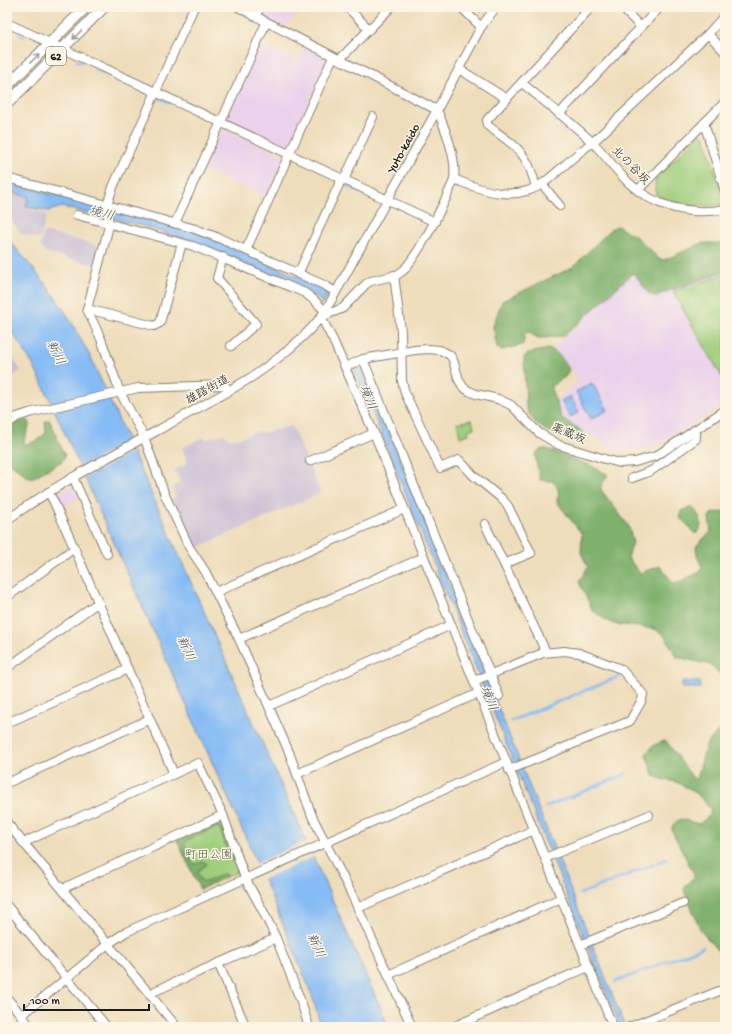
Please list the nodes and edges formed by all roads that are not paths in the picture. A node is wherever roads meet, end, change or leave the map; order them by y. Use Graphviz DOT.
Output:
graph roads {
  1 [pos="86,7"];
  2 [pos="104,7"];
  3 [pos="194,7"];
  4 [pos="238,7"];
  5 [pos="261,7"];
  6 [pos="347,7"];
  7 [pos="391,7"];
  8 [pos="461,7"];
  9 [pos="496,7"];
  10 [pos="591,7"];
  11 [pos="621,7"];
  12 [pos="660,7"];
  13 [pos="725,15"];
  14 [pos="254,16"];
  15 [pos="266,22"];
  16 [pos="7,23"];
  17 [pos="481,27"];
  18 [pos="641,27"];
  19 [pos="369,29"];
  20 [pos="708,34"];
  21 [pos="50,43"];
  22 [pos="63,49"];
  23 [pos="725,52"];
  24 [pos="336,58"];
  25 [pos="459,69"];
  26 [pos="522,83"];
  27 [pos="7,86"];
  28 [pos="156,92"];
  29 [pos="506,99"];
  30 [pos="725,102"];
  31 [pos="7,104"];
  32 [pos="437,110"];
  33 [pos="558,114"];
  34 [pos="373,117"];
  35 [pos="221,122"];
  36 [pos="704,123"];
  37 [pos="593,142"];
  38 [pos="290,153"];
  39 [pos="7,178"];
  40 [pos="343,179"];
  41 [pos="454,179"];
  42 [pos="539,185"];
  43 [pos="638,190"];
  44 [pos="725,191"];
  45 [pos="388,200"];
  46 [pos="108,206"];
  47 [pos="560,206"];
  48 [pos="725,209"];
  49 [pos="77,215"];
  50 [pos="109,222"];
  51 [pos="435,222"];
  52 [pos="175,223"];
  53 [pos="182,243"];
  54 [pos="246,250"];
  55 [pos="223,258"];
  56 [pos="298,274"];
  57 [pos="394,275"];
  58 [pos="335,292"];
  59 [pos="331,300"];
  60 [pos="87,309"];
  61 [pos="324,313"];
  62 [pos="231,346"];
  63 [pos="402,353"];
  64 [pos="363,359"];
  65 [pos="345,367"];
  66 [pos="228,391"];
  67 [pos="118,392"];
  68 [pos="725,410"];
  69 [pos="7,424"];
  70 [pos="694,430"];
  71 [pos="374,433"];
  72 [pos="141,439"];
  73 [pos="310,461"];
  74 [pos="74,476"];
  75 [pos="632,478"];
  76 [pos="48,492"];
  77 [pos="404,509"];
  78 [pos="7,520"];
  79 [pos="485,524"];
  80 [pos="75,550"];
  81 [pos="107,554"];
  82 [pos="424,557"];
  83 [pos="504,564"];
  84 [pos="216,592"];
  85 [pos="7,597"];
  86 [pos="99,603"];
  87 [pos="451,625"];
  88 [pos="240,639"];
  89 [pos="546,652"];
  90 [pos="7,668"];
  91 [pos="128,668"];
  92 [pos="489,674"];
  93 [pos="476,680"];
  94 [pos="479,693"];
  95 [pos="500,696"];
  96 [pos="269,706"];
  97 [pos="150,719"];
  98 [pos="7,723"];
  99 [pos="506,762"];
  100 [pos="512,769"];
  101 [pos="174,774"];
  102 [pos="297,774"];
  103 [pos="7,783"];
  104 [pos="649,815"];
  105 [pos="223,816"];
  106 [pos="7,823"];
  107 [pos="534,830"];
  108 [pos="24,844"];
  109 [pos="321,844"];
  110 [pos="547,857"];
  111 [pos="245,878"];
  112 [pos="63,890"];
  113 [pos="561,898"];
  114 [pos="683,903"];
  115 [pos="7,906"];
  116 [pos="358,908"];
  117 [pos="276,938"];
  118 [pos="108,944"];
  119 [pos="582,944"];
  120 [pos="218,964"];
  121 [pos="588,967"];
  122 [pos="388,975"];
  123 [pos="67,978"];
  124 [pos="725,990"];
  125 [pos="150,995"];
  126 [pos="7,998"];
  127 [pos="21,1016"];
  128 [pos="31,1027"];
  129 [pos="107,1027"];
  130 [pos="177,1027"];
  131 [pos="246,1027"];
  132 [pos="308,1027"];
  133 [pos="412,1027"];
  134 [pos="453,1027"];
  135 [pos="613,1027"];
  136 [pos="630,1027"];
  1 -- 21 [label="main road, 62"];
  2 -- 22 [label="main road, 62, one-way"];
  3 -- 28 [label="street"];
  4 -- 14 [label="street"];
  5 -- 14 [label="street"];
  6 -- 19 [label="street"];
  7 -- 19 [label="street"];
  8 -- 17 [label="street"];
  9 -- 17 [label="street, Yuto-kaido"];
  10 -- 26 [label="street"];
  11 -- 18 [label="street"];
  12 -- 18 [label="street"];
  13 -- 20 [label="street"];
  14 -- 15 [label="street"];
  15 -- 24 [label="street"];
  15 -- 35 [label="street"];
  16 -- 21 [label="street"];
  17 -- 25 [label="street, Yuto-kaido"];
  18 -- 33 [label="street"];
  19 -- 24 [label="street"];
  20 -- 23 [label="street"];
  20 -- 37 [label="street"];
  21 -- 22 [label="street"];
  27 -- 21 [label="main road, 62, one-way"];
  22 -- 28 [label="street"];
  22 -- 31 [label="main road, 62"];
  24 -- 32 [label="street"];
  24 -- 38 [label="street"];
  25 -- 29 [label="street"];
  25 -- 32 [label="street, Yuto-kaido"];
  26 -- 29 [label="street"];
  26 -- 33 [label="street, 北の谷坂"];
  28 -- 35 [label="street"];
  28 -- 46 [label="street"];
  29 -- 42 [label="street"];
  30 -- 36 [label="street"];
  32 -- 41 [label="street"];
  32 -- 45 [label="street, Yuto-kaido"];
  33 -- 37 [label="street, 北の谷坂"];
  34 -- 40 [label="street"];
  35 -- 38 [label="street"];
  35 -- 52 [label="street"];
  36 -- 43 [label="street"];
  36 -- 44 [label="street"];
  37 -- 42 [label="street"];
  37 -- 43 [label="street, 北の谷坂"];
  38 -- 40 [label="street"];
  38 -- 54 [label="street"];
  39 -- 46 [label="street"];
  40 -- 45 [label="street"];
  40 -- 56 [label="street"];
  41 -- 42 [label="street"];
  41 -- 51 [label="street"];
  42 -- 47 [label="street"];
  43 -- 48 [label="street, 北の谷坂"];
  45 -- 51 [label="street"];
  45 -- 58 [label="street, Yuto-kaido"];
  46 -- 50 [label="street"];
  46 -- 52 [label="street"];
  49 -- 50 [label="street"];
  50 -- 53 [label="street"];
  50 -- 60 [label="street"];
  51 -- 57 [label="street"];
  52 -- 54 [label="street"];
  53 -- 55 [label="street"];
  53 -- 60 [label="street"];
  54 -- 56 [label="street"];
  55 -- 61 [label="street"];
  55 -- 62 [label="street"];
  56 -- 58 [label="street"];
  57 -- 61 [label="street"];
  57 -- 63 [label="street"];
  58 -- 59 [label="street, Yuto-kaido"];
  59 -- 61 [label="street, 雄踏街道"];
  60 -- 67 [label="street"];
  61 -- 65 [label="street"];
  61 -- 66 [label="street, 雄踏街道"];
  63 -- 64 [label="street, 薬蔵坂"];
  63 -- 70 [label="street, 薬蔵坂"];
  63 -- 83 [label="street"];
  64 -- 65 [label="street, 薬蔵坂"];
  64 -- 92 [label="street"];
  65 -- 71 [label="street"];
  66 -- 67 [label="street"];
  66 -- 72 [label="street, 雄踏街道"];
  67 -- 69 [label="street"];
  67 -- 72 [label="street"];
  68 -- 70 [label="street, 薬蔵坂"];
  70 -- 75 [label="street"];
  71 -- 73 [label="street"];
  71 -- 77 [label="street"];
  72 -- 74 [label="street, 雄踏街道"];
  72 -- 84 [label="street"];
  74 -- 76 [label="street"];
  74 -- 81 [label="street"];
  76 -- 78 [label="street"];
  76 -- 80 [label="street"];
  77 -- 82 [label="street"];
  77 -- 84 [label="street"];
  79 -- 83 [label="street"];
  80 -- 85 [label="street"];
  80 -- 86 [label="street"];
  82 -- 87 [label="street"];
  82 -- 88 [label="street"];
  83 -- 89 [label="street"];
  84 -- 88 [label="street"];
  86 -- 90 [label="street"];
  86 -- 91 [label="street"];
  87 -- 93 [label="street"];
  87 -- 96 [label="street"];
  88 -- 96 [label="street"];
  89 -- 92 [label="street"];
  89 -- 100 [label="street"];
  91 -- 97 [label="street"];
  91 -- 98 [label="street"];
  92 -- 93 [label="street"];
  92 -- 95 [label="street"];
  93 -- 94 [label="street"];
  94 -- 99 [label="street"];
  94 -- 102 [label="street"];
  96 -- 102 [label="street"];
  97 -- 101 [label="street"];
  97 -- 103 [label="street"];
  99 -- 100 [label="street"];
  99 -- 109 [label="street"];
  100 -- 107 [label="street"];
  101 -- 105 [label="street"];
  101 -- 108 [label="street"];
  102 -- 109 [label="street"];
  104 -- 110 [label="street"];
  105 -- 111 [label="street"];
  105 -- 112 [label="street"];
  106 -- 108 [label="street"];
  107 -- 110 [label="street"];
  107 -- 116 [label="street"];
  108 -- 112 [label="street"];
  109 -- 111 [label="street"];
  109 -- 116 [label="street"];
  110 -- 113 [label="street"];
  111 -- 117 [label="street"];
  111 -- 118 [label="street"];
  112 -- 118 [label="street"];
  113 -- 119 [label="street"];
  113 -- 122 [label="street"];
  114 -- 119 [label="street"];
  115 -- 123 [label="street"];
  116 -- 122 [label="street"];
  117 -- 120 [label="street"];
  117 -- 132 [label="street"];
  118 -- 123 [label="street"];
  118 -- 125 [label="street"];
  119 -- 121 [label="street"];
  120 -- 125 [label="street"];
  120 -- 131 [label="street"];
  121 -- 134 [label="street"];
  121 -- 135 [label="street"];
  122 -- 133 [label="street"];
  123 -- 127 [label="street"];
  123 -- 129 [label="street"];
  124 -- 136 [label="street"];
  125 -- 130 [label="street"];
  126 -- 127 [label="street"];
  127 -- 128 [label="street"];
}
